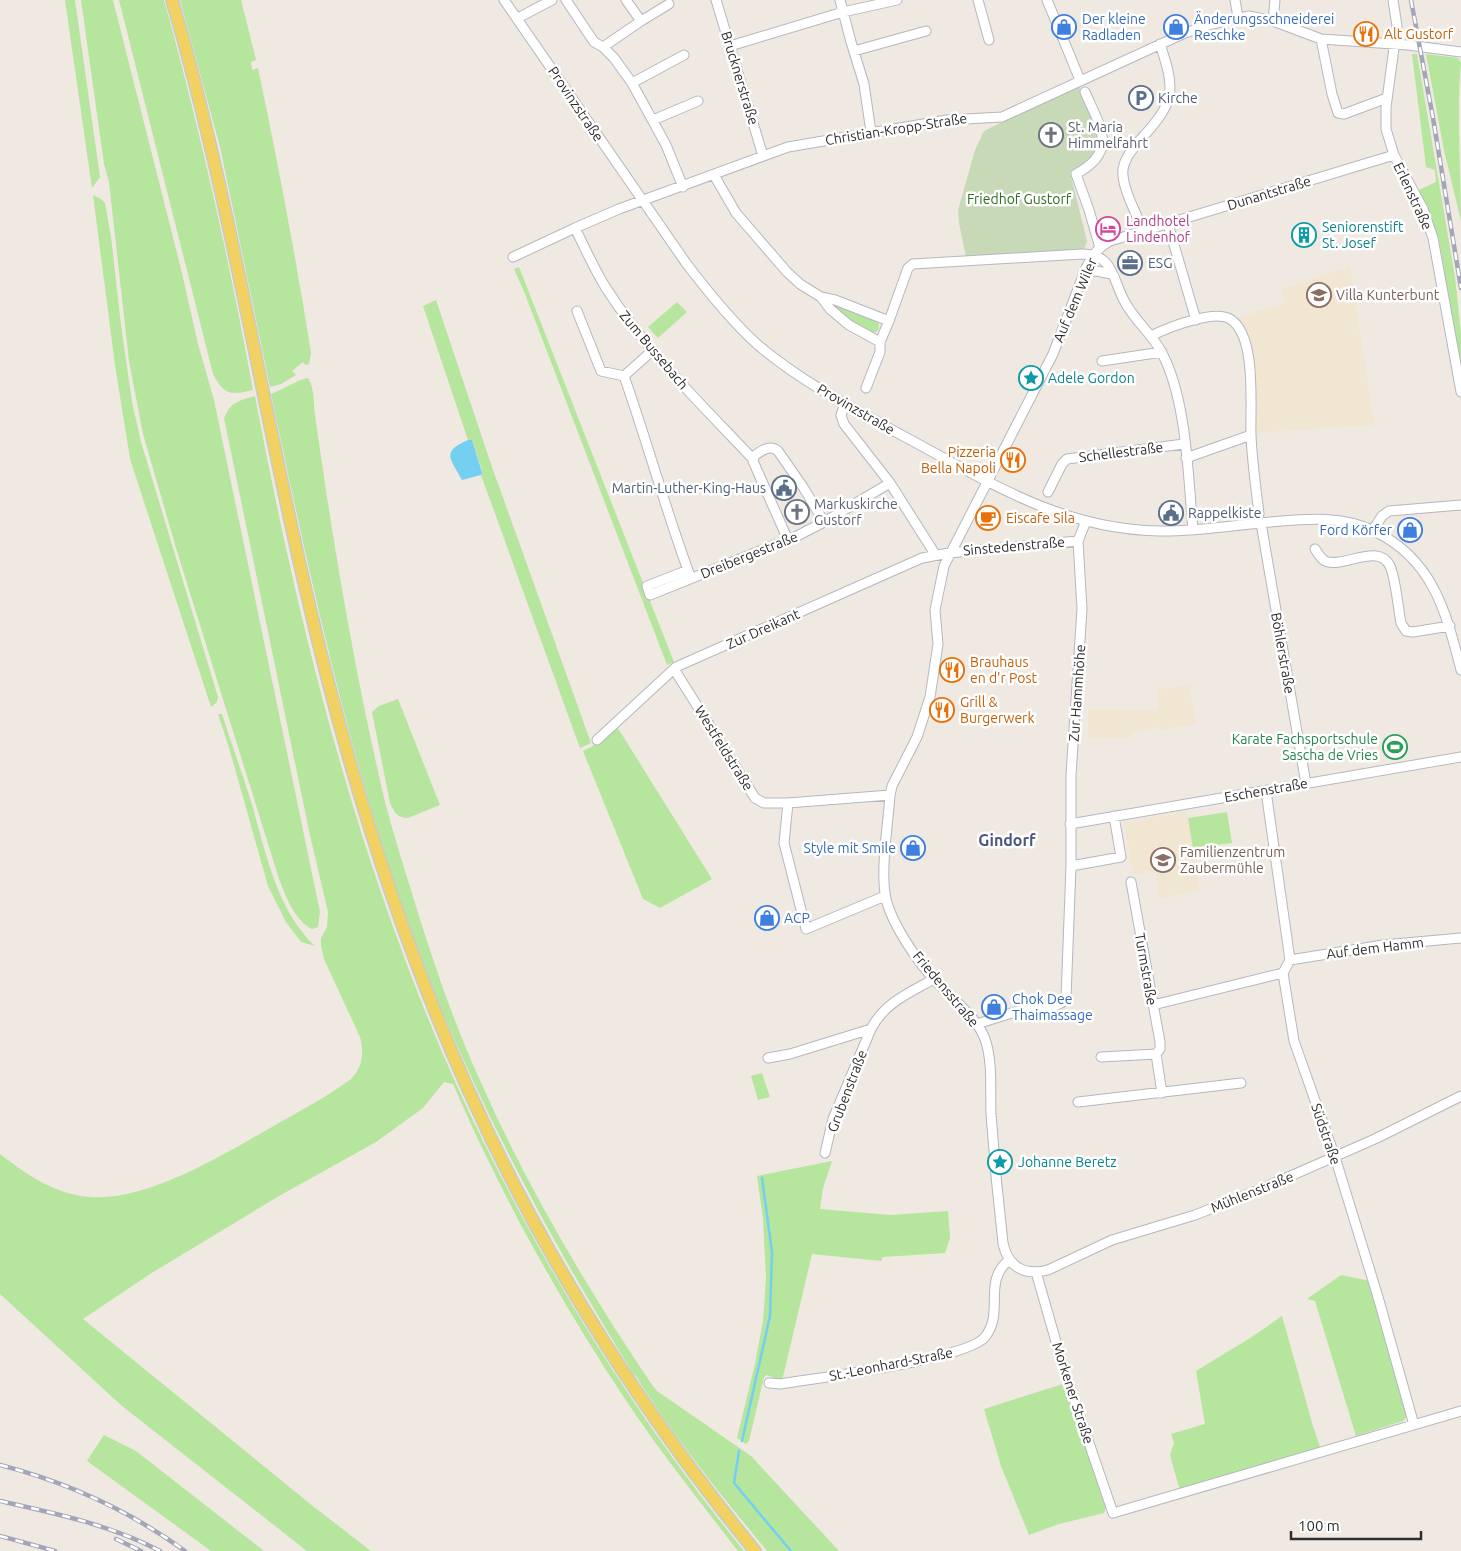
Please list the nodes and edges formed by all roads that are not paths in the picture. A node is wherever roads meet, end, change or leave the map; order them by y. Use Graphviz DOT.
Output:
graph roads {
  1 [pos="172,0"];
  2 [pos="504,0"];
  3 [pos="552,0"];
  4 [pos="566,0"];
  5 [pos="626,0"];
  6 [pos="716,0"];
  7 [pos="840,0"];
  8 [pos="897,0"];
  9 [pos="978,0"];
  10 [pos="1047,0"];
  11 [pos="1235,0"];
  12 [pos="1275,0"];
  13 [pos="1393,0"];
  14 [pos="669,4"];
  15 [pos="843,12"];
  16 [pos="518,18"];
  17 [pos="1238,18"];
  18 [pos="641,21"];
  19 [pos="1273,21"];
  20 [pos="926,32"];
  21 [pos="1321,39"];
  22 [pos="989,40"];
  23 [pos="1160,44"];
  24 [pos="1395,44"];
  25 [pos="730,46"];
  26 [pos="603,47"];
  27 [pos="854,51"];
  28 [pos="1461,52"];
  29 [pos="684,55"];
  30 [pos="1080,80"];
  31 [pos="632,83"];
  32 [pos="1085,92"];
  33 [pos="1387,98"];
  34 [pos="698,101"];
  35 [pos="653,120"];
  36 [pos="871,132"];
  37 [pos="1394,155"];
  38 [pos="763,156"];
  39 [pos="714,175"];
  40 [pos="683,187"];
  41 [pos="642,202"];
  42 [pos="1168,224"];
  43 [pos="575,228"];
  44 [pos="1143,231"];
  45 [pos="1096,251"];
  46 [pos="513,257"];
  47 [pos="1084,272"];
  48 [pos="1112,274"];
  49 [pos="821,297"];
  50 [pos="577,311"];
  51 [pos="888,320"];
  52 [pos="1196,320"];
  53 [pos="1151,336"];
  54 [pos="880,342"];
  55 [pos="652,350"];
  56 [pos="1162,352"];
  57 [pos="1102,361"];
  58 [pos="624,376"];
  59 [pos="866,388"];
  60 [pos="1461,392"];
  61 [pos="845,404"];
  62 [pos="1251,435"];
  63 [pos="1184,444"];
  64 [pos="752,458"];
  65 [pos="1186,458"];
  66 [pos="988,482"];
  67 [pos="890,483"];
  68 [pos="1048,492"];
  69 [pos="1461,505"];
  70 [pos="1260,519"];
  71 [pos="824,522"];
  72 [pos="1086,522"];
  73 [pos="1193,530"];
  74 [pos="1373,530"];
  75 [pos="788,540"];
  76 [pos="1078,540"];
  77 [pos="1315,549"];
  78 [pos="949,553"];
  79 [pos="935,554"];
  80 [pos="1450,626"];
  81 [pos="1458,646"];
  82 [pos="674,669"];
  83 [pos="1461,670"];
  84 [pos="597,740"];
  85 [pos="1461,757"];
  86 [pos="1306,784"];
  87 [pos="1266,791"];
  88 [pos="890,795"];
  89 [pos="788,803"];
  90 [pos="1114,816"];
  91 [pos="1070,824"];
  92 [pos="1071,866"];
  93 [pos="1131,882"];
  94 [pos="885,896"];
  95 [pos="1461,938"];
  96 [pos="1290,960"];
  97 [pos="1283,973"];
  98 [pos="934,979"];
  99 [pos="1153,1006"];
  100 [pos="977,1024"];
  101 [pos="870,1029"];
  102 [pos="1156,1054"];
  103 [pos="1101,1057"];
  104 [pos="768,1058"];
  105 [pos="1241,1083"];
  106 [pos="1162,1093"];
  107 [pos="1461,1096"];
  108 [pos="1078,1102"];
  109 [pos="825,1153"];
  110 [pos="1335,1158"];
  111 [pos="1009,1260"];
  112 [pos="1036,1272"];
  113 [pos="769,1383"];
  114 [pos="1461,1411"];
  115 [pos="1414,1425"];
  116 [pos="755,1551"];
  1 -- 116 [label="main road"];
  2 -- 16 [label="street, Provinzstraße"];
  3 -- 16 [label="street"];
  4 -- 26 [label="street"];
  5 -- 18 [label="street"];
  6 -- 25 [label="street, Brucknerstraße"];
  7 -- 15 [label="street"];
  8 -- 15 [label="street"];
  9 -- 22 [label="street"];
  10 -- 30 [label="street"];
  11 -- 17 [label="street"];
  12 -- 19 [label="street"];
  13 -- 24 [label="street, Erlenstraße"];
  14 -- 18 [label="street"];
  15 -- 25 [label="street"];
  15 -- 27 [label="street"];
  16 -- 41 [label="street, Provinzstraße"];
  17 -- 19 [label="street, Christian-Kropp-Straße"];
  17 -- 23 [label="street, Christian-Kropp-Straße"];
  18 -- 26 [label="street"];
  19 -- 21 [label="street, Christian-Kropp-Straße"];
  20 -- 27 [label="street"];
  21 -- 24 [label="street, Christian-Kropp-Straße"];
  21 -- 33 [label="street"];
  23 -- 30 [label="street, Christian-Kropp-Straße"];
  23 -- 44 [label="street"];
  24 -- 28 [label="street, Christian-Kropp-Straße"];
  24 -- 33 [label="street, Erlenstraße"];
  25 -- 38 [label="street, Brucknerstraße"];
  26 -- 31 [label="street"];
  27 -- 36 [label="street"];
  29 -- 31 [label="street"];
  30 -- 36 [label="street, Christian-Kropp-Straße"];
  31 -- 35 [label="street"];
  32 -- 45 [label="street"];
  33 -- 37 [label="street, Erlenstraße"];
  34 -- 35 [label="street"];
  35 -- 40 [label="street"];
  36 -- 38 [label="street, Christian-Kropp-Straße"];
  37 -- 42 [label="street, Dunantstraße"];
  37 -- 60 [label="street, Erlenstraße"];
  38 -- 39 [label="street, Christian-Kropp-Straße"];
  39 -- 40 [label="street, Christian-Kropp-Straße"];
  39 -- 49 [label="street"];
  40 -- 41 [label="street, Christian-Kropp-Straße"];
  41 -- 43 [label="street, Christian-Kropp-Straße"];
  41 -- 61 [label="street, Provinzstraße"];
  42 -- 44 [label="street, Dunantstraße"];
  42 -- 52 [label="street"];
  43 -- 46 [label="street, Christian-Kropp-Straße"];
  43 -- 55 [label="street, Zum Bussebach"];
  44 -- 45 [label="street, Auf dem Wiler"];
  45 -- 47 [label="street, Auf dem Wiler"];
  45 -- 48 [label="street"];
  45 -- 51 [label="street"];
  47 -- 48 [label="street"];
  47 -- 66 [label="street, Auf dem Wiler"];
  48 -- 53 [label="street"];
  49 -- 51 [label="street"];
  49 -- 54 [label="street"];
  50 -- 58 [label="street"];
  51 -- 54 [label="street"];
  52 -- 53 [label="street, Böhlerstraße"];
  52 -- 62 [label="street, Böhlerstraße"];
  53 -- 56 [label="street"];
  54 -- 59 [label="street"];
  55 -- 58 [label="street"];
  55 -- 64 [label="street, Zum Bussebach"];
  56 -- 57 [label="street"];
  56 -- 63 [label="street"];
  58 -- 75 [label="street, Dreibergestraße"];
  61 -- 66 [label="street, Provinzstraße"];
  61 -- 67 [label="street"];
  62 -- 65 [label="street"];
  62 -- 70 [label="street, Böhlerstraße"];
  63 -- 65 [label="street"];
  63 -- 68 [label="street, Schellestraße"];
  64 -- 71 [label="street"];
  64 -- 75 [label="street"];
  65 -- 73 [label="street"];
  66 -- 72 [label="street, Provinzstraße"];
  66 -- 78 [label="street, Auf dem Wiler"];
  67 -- 71 [label="street, Dreibergestraße"];
  67 -- 79 [label="street"];
  69 -- 74 [label="street"];
  70 -- 73 [label="street, Provinzstraße"];
  70 -- 74 [label="street, Provinzstraße"];
  70 -- 86 [label="street, Böhlerstraße"];
  71 -- 75 [label="street, Dreibergestraße"];
  72 -- 73 [label="street, Provinzstraße"];
  72 -- 76 [label="street, Zur Hammhöhe"];
  74 -- 80 [label="street, Provinzstraße"];
  76 -- 78 [label="street, Sinstedenstraße"];
  76 -- 91 [label="street, Zur Hammhöhe"];
  77 -- 80 [label="street"];
  78 -- 79 [label="street, Zur Dreikant"];
  78 -- 88 [label="street, Friedensstraße"];
  79 -- 82 [label="street, Zur Dreikant"];
  80 -- 81 [label="street, Provinzstraße"];
  81 -- 83 [label="street, Provinzstraße"];
  82 -- 84 [label="street, Zur Dreikant"];
  82 -- 89 [label="street, Westfeldstraße"];
  85 -- 86 [label="street, Eschenstraße"];
  86 -- 87 [label="street, Eschenstraße"];
  87 -- 90 [label="street, Eschenstraße"];
  87 -- 96 [label="street"];
  88 -- 89 [label="street, Westfeldstraße"];
  88 -- 94 [label="street, Friedensstraße"];
  89 -- 94 [label="street"];
  90 -- 91 [label="street, Eschenstraße"];
  90 -- 92 [label="street"];
  91 -- 92 [label="street, Zur Hammhöhe"];
  92 -- 100 [label="street, Zur Hammhöhe"];
  93 -- 99 [label="street, Turmstraße"];
  94 -- 98 [label="street, Friedensstraße"];
  95 -- 96 [label="street, Auf dem Hamm"];
  96 -- 97 [label="street"];
  97 -- 99 [label="street"];
  97 -- 110 [label="street, Südstraße"];
  98 -- 100 [label="street, Friedensstraße"];
  98 -- 101 [label="street, Grubenstraße"];
  99 -- 102 [label="street, Turmstraße"];
  100 -- 111 [label="street, Friedensstraße"];
  101 -- 104 [label="street"];
  101 -- 109 [label="street, Grubenstraße"];
  102 -- 103 [label="street"];
  102 -- 106 [label="street, Turmstraße"];
  105 -- 106 [label="street"];
  106 -- 108 [label="street"];
  107 -- 110 [label="street, Mühlenstraße"];
  110 -- 112 [label="street, Mühlenstraße"];
  110 -- 115 [label="street, Südstraße"];
  111 -- 112 [label="street"];
  111 -- 113 [label="street, St.-Leonhard-Straße"];
  112 -- 115 [label="street, Morkener Straße"];
  114 -- 115 [label="street"];
}
